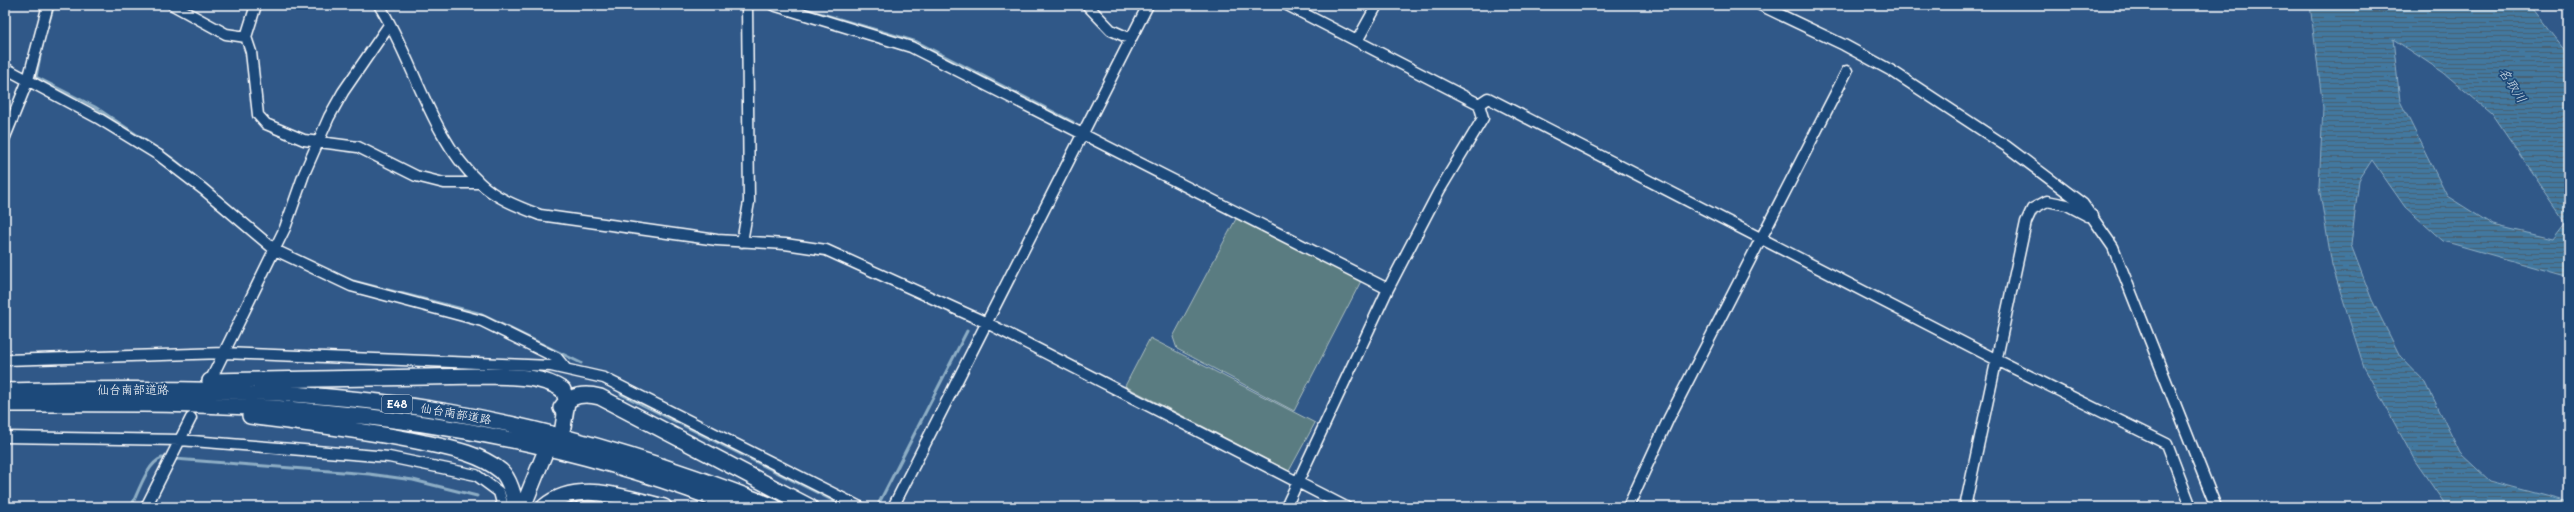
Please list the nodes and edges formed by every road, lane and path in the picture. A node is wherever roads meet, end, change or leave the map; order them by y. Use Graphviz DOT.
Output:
graph roads {
  1 [pos="48,5"];
  2 [pos="173,5"];
  3 [pos="256,5"];
  4 [pos="379,5"];
  5 [pos="747,5"];
  6 [pos="773,5"];
  7 [pos="1088,5"];
  8 [pos="1148,5"];
  9 [pos="1287,5"];
  10 [pos="1377,5"];
  11 [pos="1760,5"];
  12 [pos="389,26"];
  13 [pos="246,37"];
  14 [pos="1128,38"];
  15 [pos="1357,41"];
  16 [pos="5,68"];
  17 [pos="1848,71"];
  18 [pos="28,80"];
  19 [pos="1479,104"];
  20 [pos="1082,135"];
  21 [pos="5,137"];
  22 [pos="318,140"];
  23 [pos="480,183"];
  24 [pos="2093,216"];
  25 [pos="1762,237"];
  26 [pos="742,242"];
  27 [pos="275,250"];
  28 [pos="1388,289"];
  29 [pos="987,323"];
  30 [pos="224,353"];
  31 [pos="5,360"];
  32 [pos="1997,360"];
  33 [pos="566,369"];
  34 [pos="213,375"];
  35 [pos="61,390"];
  36 [pos="5,391"];
  37 [pos="567,402"];
  38 [pos="5,404"];
  39 [pos="176,406"];
  40 [pos="191,418"];
  41 [pos="559,426"];
  42 [pos="5,437"];
  43 [pos="180,440"];
  44 [pos="1298,483"];
  45 [pos="146,507"];
  46 [pos="503,507"];
  47 [pos="515,507"];
  48 [pos="523,507"];
  49 [pos="533,507"];
  50 [pos="544,507"];
  51 [pos="580,507"];
  52 [pos="593,507"];
  53 [pos="664,507"];
  54 [pos="736,507"];
  55 [pos="774,507"];
  56 [pos="810,507"];
  57 [pos="860,507"];
  58 [pos="893,507"];
  59 [pos="1286,507"];
  60 [pos="1346,507"];
  61 [pos="1628,507"];
  62 [pos="1965,507"];
  63 [pos="2191,507"];
  64 [pos="2216,507"];
  1 -- 18 [label="street"];
  2 -- 13 [label="street"];
  3 -- 13 [label="street"];
  4 -- 12 [label="street"];
  5 -- 26 [label="street"];
  6 -- 20 [label="street"];
  7 -- 14 [label="street"];
  8 -- 14 [label="street"];
  9 -- 15 [label="street"];
  10 -- 15 [label="street"];
  11 -- 24 [label="street"];
  12 -- 22 [label="street"];
  12 -- 23 [label="street"];
  13 -- 22 [label="street"];
  14 -- 20 [label="street"];
  15 -- 19 [label="street"];
  16 -- 18 [label="street"];
  17 -- 25 [label="street"];
  18 -- 21 [label="street"];
  18 -- 27 [label="street"];
  19 -- 25 [label="street"];
  19 -- 28 [label="street"];
  20 -- 28 [label="street"];
  20 -- 29 [label="street"];
  22 -- 23 [label="street"];
  22 -- 27 [label="street"];
  23 -- 26 [label="street"];
  24 -- 32 [label="street"];
  24 -- 64 [label="street"];
  25 -- 32 [label="street"];
  25 -- 61 [label="street"];
  26 -- 29 [label="street"];
  27 -- 30 [label="street"];
  27 -- 33 [label="street"];
  28 -- 44 [label="street"];
  29 -- 44 [label="street"];
  29 -- 58 [label="street"];
  30 -- 31 [label="street"];
  30 -- 33 [label="street"];
  30 -- 34 [label="street"];
  32 -- 62 [label="street"];
  32 -- 63 [label="street"];
  33 -- 57 [label="street"];
  35 -- 36 [label="highway, 仙台南部道路 / E48"];
  35 -- 37 [label="highway"];
  35 -- 55 [label="highway, 仙台南部道路 / E48"];
  37 -- 41 [label="highway"];
  37 -- 56 [label="highway"];
  38 -- 39 [label="highway, 仙台南部道路 / E48"];
  39 -- 47 [label="highway"];
  39 -- 54 [label="highway, 仙台南部道路 / E48"];
  40 -- 43 [label="street"];
  42 -- 43 [label="street"];
  43 -- 45 [label="street"];
  43 -- 46 [label="street"];
  44 -- 59 [label="street"];
  44 -- 60 [label="street"];
  48 -- 49 [label="highway"];
  50 -- 53 [label="highway"];
  51 -- 52 [label="street"];
}
